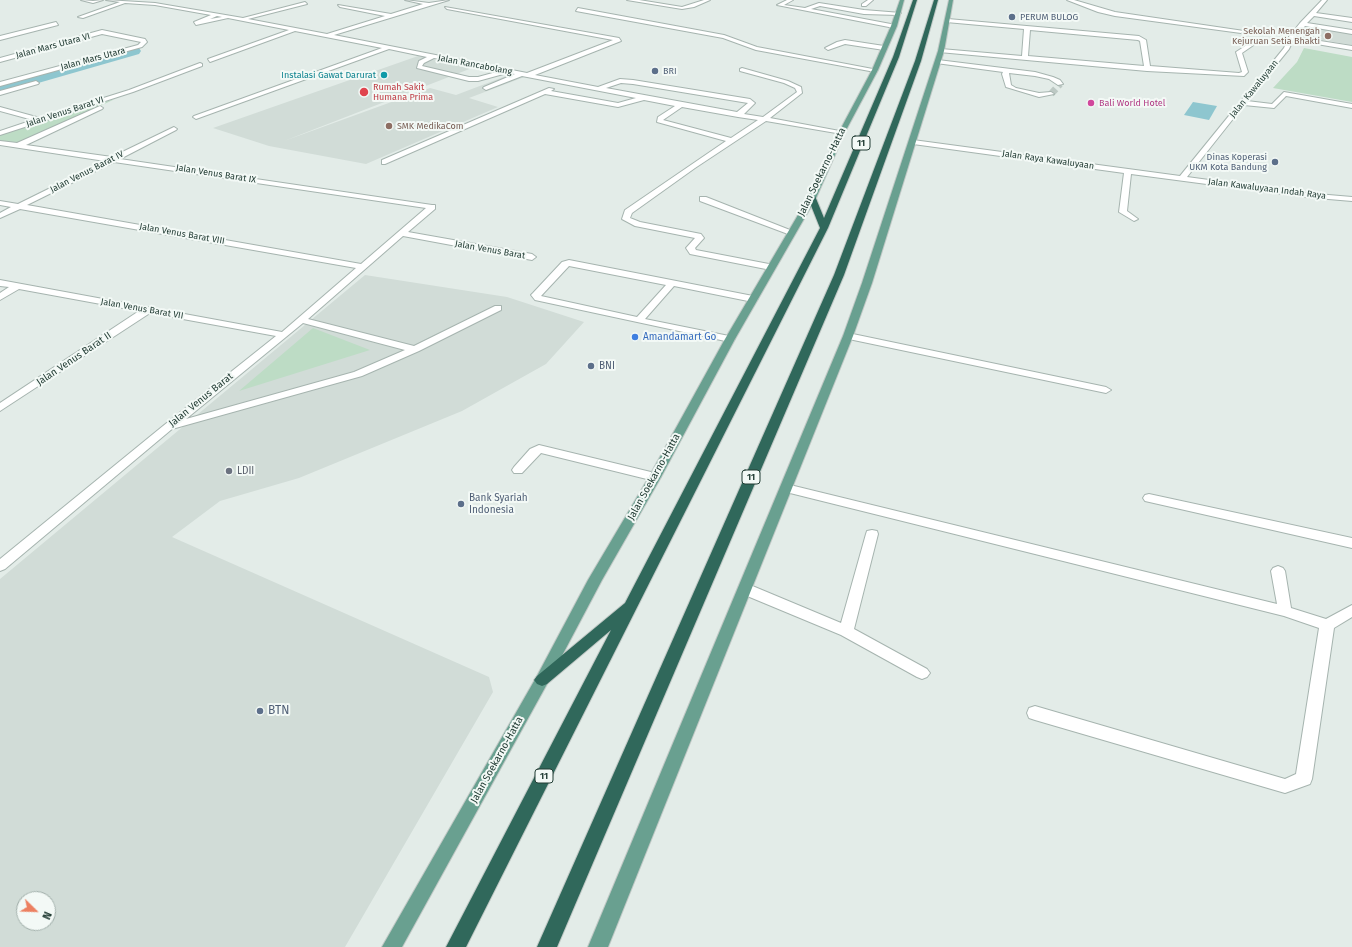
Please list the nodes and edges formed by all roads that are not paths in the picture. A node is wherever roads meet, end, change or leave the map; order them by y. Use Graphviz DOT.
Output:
graph roads {
  1 [pos="83,0"];
  2 [pos="101,0"];
  3 [pos="407,0"];
  4 [pos="447,0"];
  5 [pos="630,0"];
  6 [pos="708,0"];
  7 [pos="791,0"];
  8 [pos="870,0"];
  9 [pos="902,0"];
  10 [pos="916,0"];
  11 [pos="936,0"];
  12 [pos="951,0"];
  13 [pos="1070,0"];
  14 [pos="1325,0"];
  15 [pos="111,1"];
  16 [pos="124,1"];
  17 [pos="804,1"];
  18 [pos="305,3"];
  19 [pos="429,4"];
  20 [pos="819,4"];
  21 [pos="857,4"];
  22 [pos="864,5"];
  23 [pos="340,6"];
  24 [pos="447,8"];
  25 [pos="578,10"];
  26 [pos="806,10"];
  27 [pos="899,12"];
  28 [pos="217,14"];
  29 [pos="1311,14"];
  30 [pos="392,16"];
  31 [pos="81,17"];
  32 [pos="232,17"];
  33 [pos="242,19"];
  34 [pos="1352,20"];
  35 [pos="948,21"];
  36 [pos="56,24"];
  37 [pos="1302,24"];
  38 [pos="894,26"];
  39 [pos="1027,28"];
  40 [pos="294,29"];
  41 [pos="1241,31"];
  42 [pos="106,32"];
  43 [pos="1352,32"];
  44 [pos="326,36"];
  45 [pos="0,38"];
  46 [pos="1291,38"];
  47 [pos="1252,44"];
  48 [pos="389,48"];
  49 [pos="828,48"];
  50 [pos="884,48"];
  51 [pos="1352,48"];
  52 [pos="434,56"];
  53 [pos="939,57"];
  54 [pos="1025,58"];
  55 [pos="0,60"];
  56 [pos="210,60"];
  57 [pos="200,66"];
  58 [pos="1147,69"];
  59 [pos="742,70"];
  60 [pos="875,70"];
  61 [pos="508,71"];
  62 [pos="1007,71"];
  63 [pos="1035,74"];
  64 [pos="525,75"];
  65 [pos="44,80"];
  66 [pos="1030,80"];
  67 [pos="566,82"];
  68 [pos="0,84"];
  69 [pos="1060,84"];
  70 [pos="1026,86"];
  71 [pos="486,88"];
  72 [pos="598,89"];
  73 [pos="131,91"];
  74 [pos="544,92"];
  75 [pos="1022,92"];
  76 [pos="0,93"];
  77 [pos="1051,94"];
  78 [pos="644,98"];
  79 [pos="1243,103"];
  80 [pos="680,105"];
  81 [pos="1352,106"];
  82 [pos="0,109"];
  83 [pos="738,115"];
  84 [pos="196,117"];
  85 [pos="40,120"];
  86 [pos="763,120"];
  87 [pos="174,129"];
  88 [pos="842,132"];
  89 [pos="0,133"];
  90 [pos="732,140"];
  91 [pos="913,142"];
  92 [pos="0,143"];
  93 [pos="19,145"];
  94 [pos="113,158"];
  95 [pos="385,162"];
  96 [pos="1128,171"];
  97 [pos="1182,178"];
  98 [pos="1305,195"];
  99 [pos="812,198"];
  100 [pos="702,199"];
  101 [pos="1352,199"];
  102 [pos="0,203"];
  103 [pos="1352,205"];
  104 [pos="20,206"];
  105 [pos="432,207"];
  106 [pos="0,216"];
  107 [pos="1134,219"];
  108 [pos="824,228"];
  109 [pos="792,232"];
  110 [pos="400,233"];
  111 [pos="532,257"];
  112 [pos="363,266"];
  113 [pos="771,267"];
  114 [pos="0,283"];
  115 [pos="672,283"];
  116 [pos="18,286"];
  117 [pos="0,297"];
  118 [pos="753,299"];
  119 [pos="498,308"];
  120 [pos="148,310"];
  121 [pos="301,320"];
  122 [pos="639,320"];
  123 [pos="284,335"];
  124 [pos="848,336"];
  125 [pos="730,339"];
  126 [pos="415,349"];
  127 [pos="1106,390"];
  128 [pos="0,408"];
  129 [pos="167,428"];
  130 [pos="518,470"];
  131 [pos="655,477"];
  132 [pos="786,488"];
  133 [pos="1149,498"];
  134 [pos="872,534"];
  135 [pos="1352,543"];
  136 [pos="0,566"];
  137 [pos="1278,571"];
  138 [pos="745,590"];
  139 [pos="632,604"];
  140 [pos="1352,610"];
  141 [pos="1285,611"];
  142 [pos="1327,625"];
  143 [pos="846,631"];
  144 [pos="922,673"];
  145 [pos="542,680"];
  146 [pos="1035,713"];
  147 [pos="392,947"];
  148 [pos="456,947"];
  149 [pos="547,947"];
  150 [pos="598,947"];
  1 -- 2 [label="street"];
  3 -- 19 [label="street"];
  4 -- 19 [label="street"];
  5 -- 6 [label="street"];
  7 -- 26 [label="street"];
  8 -- 22 [label="street"];
  9 -- 27 [label="main road, Jalan Soekarno-Hatta"];
  10 -- 108 [label="highway, 11"];
  11 -- 149 [label="highway, 11"];
  12 -- 35 [label="main road"];
  13 -- 41 [label="street"];
  14 -- 29 [label="street, Jalan Kawaluyaan"];
  15 -- 16 [label="street, Jalan Rancabolang"];
  16 -- 28 [label="street, Jalan Rancabolang"];
  16 -- 31 [label="street"];
  17 -- 20 [label="street"];
  18 -- 33 [label="street"];
  19 -- 30 [label="street"];
  20 -- 26 [label="street"];
  20 -- 27 [label="street"];
  21 -- 22 [label="street"];
  22 -- 27 [label="street"];
  23 -- 30 [label="street"];
  24 -- 64 [label="street"];
  25 -- 60 [label="street"];
  26 -- 38 [label="street"];
  27 -- 38 [label="main road, Jalan Soekarno-Hatta"];
  28 -- 32 [label="street, Jalan Rancabolang"];
  28 -- 32 [label="street"];
  29 -- 34 [label="street"];
  29 -- 37 [label="street, Jalan Kawaluyaan"];
  30 -- 44 [label="street"];
  32 -- 33 [label="street, Jalan Rancabolang"];
  33 -- 40 [label="street, Jalan Rancabolang"];
  35 -- 39 [label="street"];
  35 -- 53 [label="main road"];
  36 -- 45 [label="street"];
  37 -- 43 [label="street"];
  37 -- 46 [label="street, Jalan Kawaluyaan"];
  38 -- 50 [label="main road, Jalan Soekarno-Hatta"];
  39 -- 54 [label="street"];
  39 -- 58 [label="street"];
  40 -- 44 [label="street, Jalan Rancabolang"];
  40 -- 56 [label="street"];
  42 -- 55 [label="street, Jalan Mars Utara VI"];
  42 -- 68 [label="street, Jalan Mars Utara"];
  44 -- 48 [label="street, Jalan Rancabolang"];
  46 -- 51 [label="street"];
  46 -- 79 [label="street, Jalan Kawaluyaan"];
  47 -- 58 [label="street"];
  48 -- 52 [label="street, Jalan Rancabolang"];
  48 -- 84 [label="street"];
  49 -- 50 [label="street"];
  50 -- 60 [label="main road, Jalan Soekarno-Hatta"];
  52 -- 61 [label="street, Jalan Rancabolang"];
  52 -- 61 [label="street"];
  53 -- 54 [label="street"];
  53 -- 62 [label="street"];
  53 -- 91 [label="main road"];
  54 -- 58 [label="street"];
  57 -- 73 [label="street, Jalan Venus Barat VI"];
  59 -- 86 [label="street"];
  60 -- 88 [label="main road, Jalan Soekarno-Hatta"];
  61 -- 64 [label="street, Jalan Rancabolang"];
  62 -- 63 [label="street"];
  62 -- 75 [label="street"];
  63 -- 66 [label="street"];
  63 -- 69 [label="street"];
  64 -- 67 [label="street, Jalan Rancabolang"];
  64 -- 71 [label="street"];
  65 -- 76 [label="street"];
  67 -- 72 [label="street, Jalan Rancabolang"];
  67 -- 74 [label="street"];
  70 -- 75 [label="street"];
  72 -- 78 [label="street, Jalan Rancabolang"];
  72 -- 83 [label="street"];
  73 -- 85 [label="street, Jalan Venus Barat VI"];
  73 -- 93 [label="street, Jalan Venus Barat VI"];
  74 -- 78 [label="street"];
  74 -- 95 [label="street"];
  75 -- 77 [label="street"];
  78 -- 80 [label="street, Jalan Rancabolang"];
  79 -- 81 [label="street"];
  79 -- 97 [label="street, Jalan Kawaluyaan"];
  80 -- 83 [label="street, Jalan Rancabolang"];
  80 -- 90 [label="street"];
  82 -- 85 [label="street"];
  83 -- 86 [label="street, Jalan Rancabolang"];
  85 -- 89 [label="street, Jalan Venus Barat VI"];
  86 -- 88 [label="street, Jalan Rancabolang"];
  86 -- 90 [label="street"];
  87 -- 94 [label="street, Jalan Venus Barat IV"];
  88 -- 99 [label="main road, Jalan Soekarno-Hatta"];
  90 -- 113 [label="street"];
  91 -- 96 [label="street, Jalan Raya Kawaluyaan"];
  91 -- 124 [label="main road"];
  92 -- 93 [label="street, Jalan Venus Barat IX"];
  93 -- 94 [label="street, Jalan Venus Barat IX"];
  94 -- 104 [label="street, Jalan Venus Barat IV"];
  94 -- 105 [label="street, Jalan Venus Barat IX"];
  96 -- 97 [label="street, Jalan Raya Kawaluyaan"];
  96 -- 107 [label="street"];
  97 -- 98 [label="street, Jalan Kawaluyaan Indah Raya"];
  98 -- 101 [label="street, Jalan Kawaluyaan Indah Raya"];
  98 -- 103 [label="street"];
  99 -- 108 [label="highway"];
  99 -- 109 [label="main road, Jalan Soekarno-Hatta"];
  100 -- 109 [label="street"];
  102 -- 104 [label="street, Jalan Venus Barat VIII"];
  104 -- 106 [label="street, Jalan Venus Barat IV"];
  104 -- 112 [label="street, Jalan Venus Barat VIII"];
  105 -- 110 [label="street, Jalan Venus Barat"];
  108 -- 139 [label="highway, 11"];
  109 -- 113 [label="main road, Jalan Soekarno-Hatta"];
  110 -- 111 [label="street, Jalan Venus Barat"];
  110 -- 112 [label="street, Jalan Venus Barat"];
  112 -- 121 [label="street, Jalan Venus Barat"];
  113 -- 118 [label="main road, Jalan Soekarno-Hatta"];
  114 -- 116 [label="street, Jalan Venus Barat VII"];
  115 -- 118 [label="street"];
  115 -- 122 [label="street"];
  115 -- 122 [label="street"];
  116 -- 117 [label="street"];
  116 -- 120 [label="street, Jalan Venus Barat VII"];
  118 -- 125 [label="main road, Jalan Soekarno-Hatta"];
  119 -- 126 [label="street"];
  120 -- 123 [label="street, Jalan Venus Barat VII"];
  120 -- 128 [label="street, Jalan Venus Barat II"];
  121 -- 123 [label="street, Jalan Venus Barat"];
  121 -- 126 [label="street"];
  122 -- 125 [label="street"];
  123 -- 129 [label="street, Jalan Venus Barat"];
  124 -- 127 [label="street"];
  124 -- 132 [label="main road"];
  125 -- 131 [label="main road, Jalan Soekarno-Hatta"];
  126 -- 129 [label="street"];
  129 -- 136 [label="street, Jalan Venus Barat"];
  130 -- 131 [label="street"];
  131 -- 145 [label="main road, Jalan Soekarno-Hatta"];
  132 -- 138 [label="main road"];
  132 -- 141 [label="street"];
  133 -- 135 [label="street"];
  134 -- 143 [label="street"];
  137 -- 141 [label="street"];
  138 -- 143 [label="street"];
  138 -- 150 [label="main road"];
  139 -- 145 [label="highway"];
  139 -- 148 [label="highway, 11"];
  140 -- 142 [label="street"];
  141 -- 142 [label="street"];
  142 -- 146 [label="street"];
  143 -- 144 [label="street"];
  145 -- 147 [label="main road, Jalan Soekarno-Hatta"];
}
